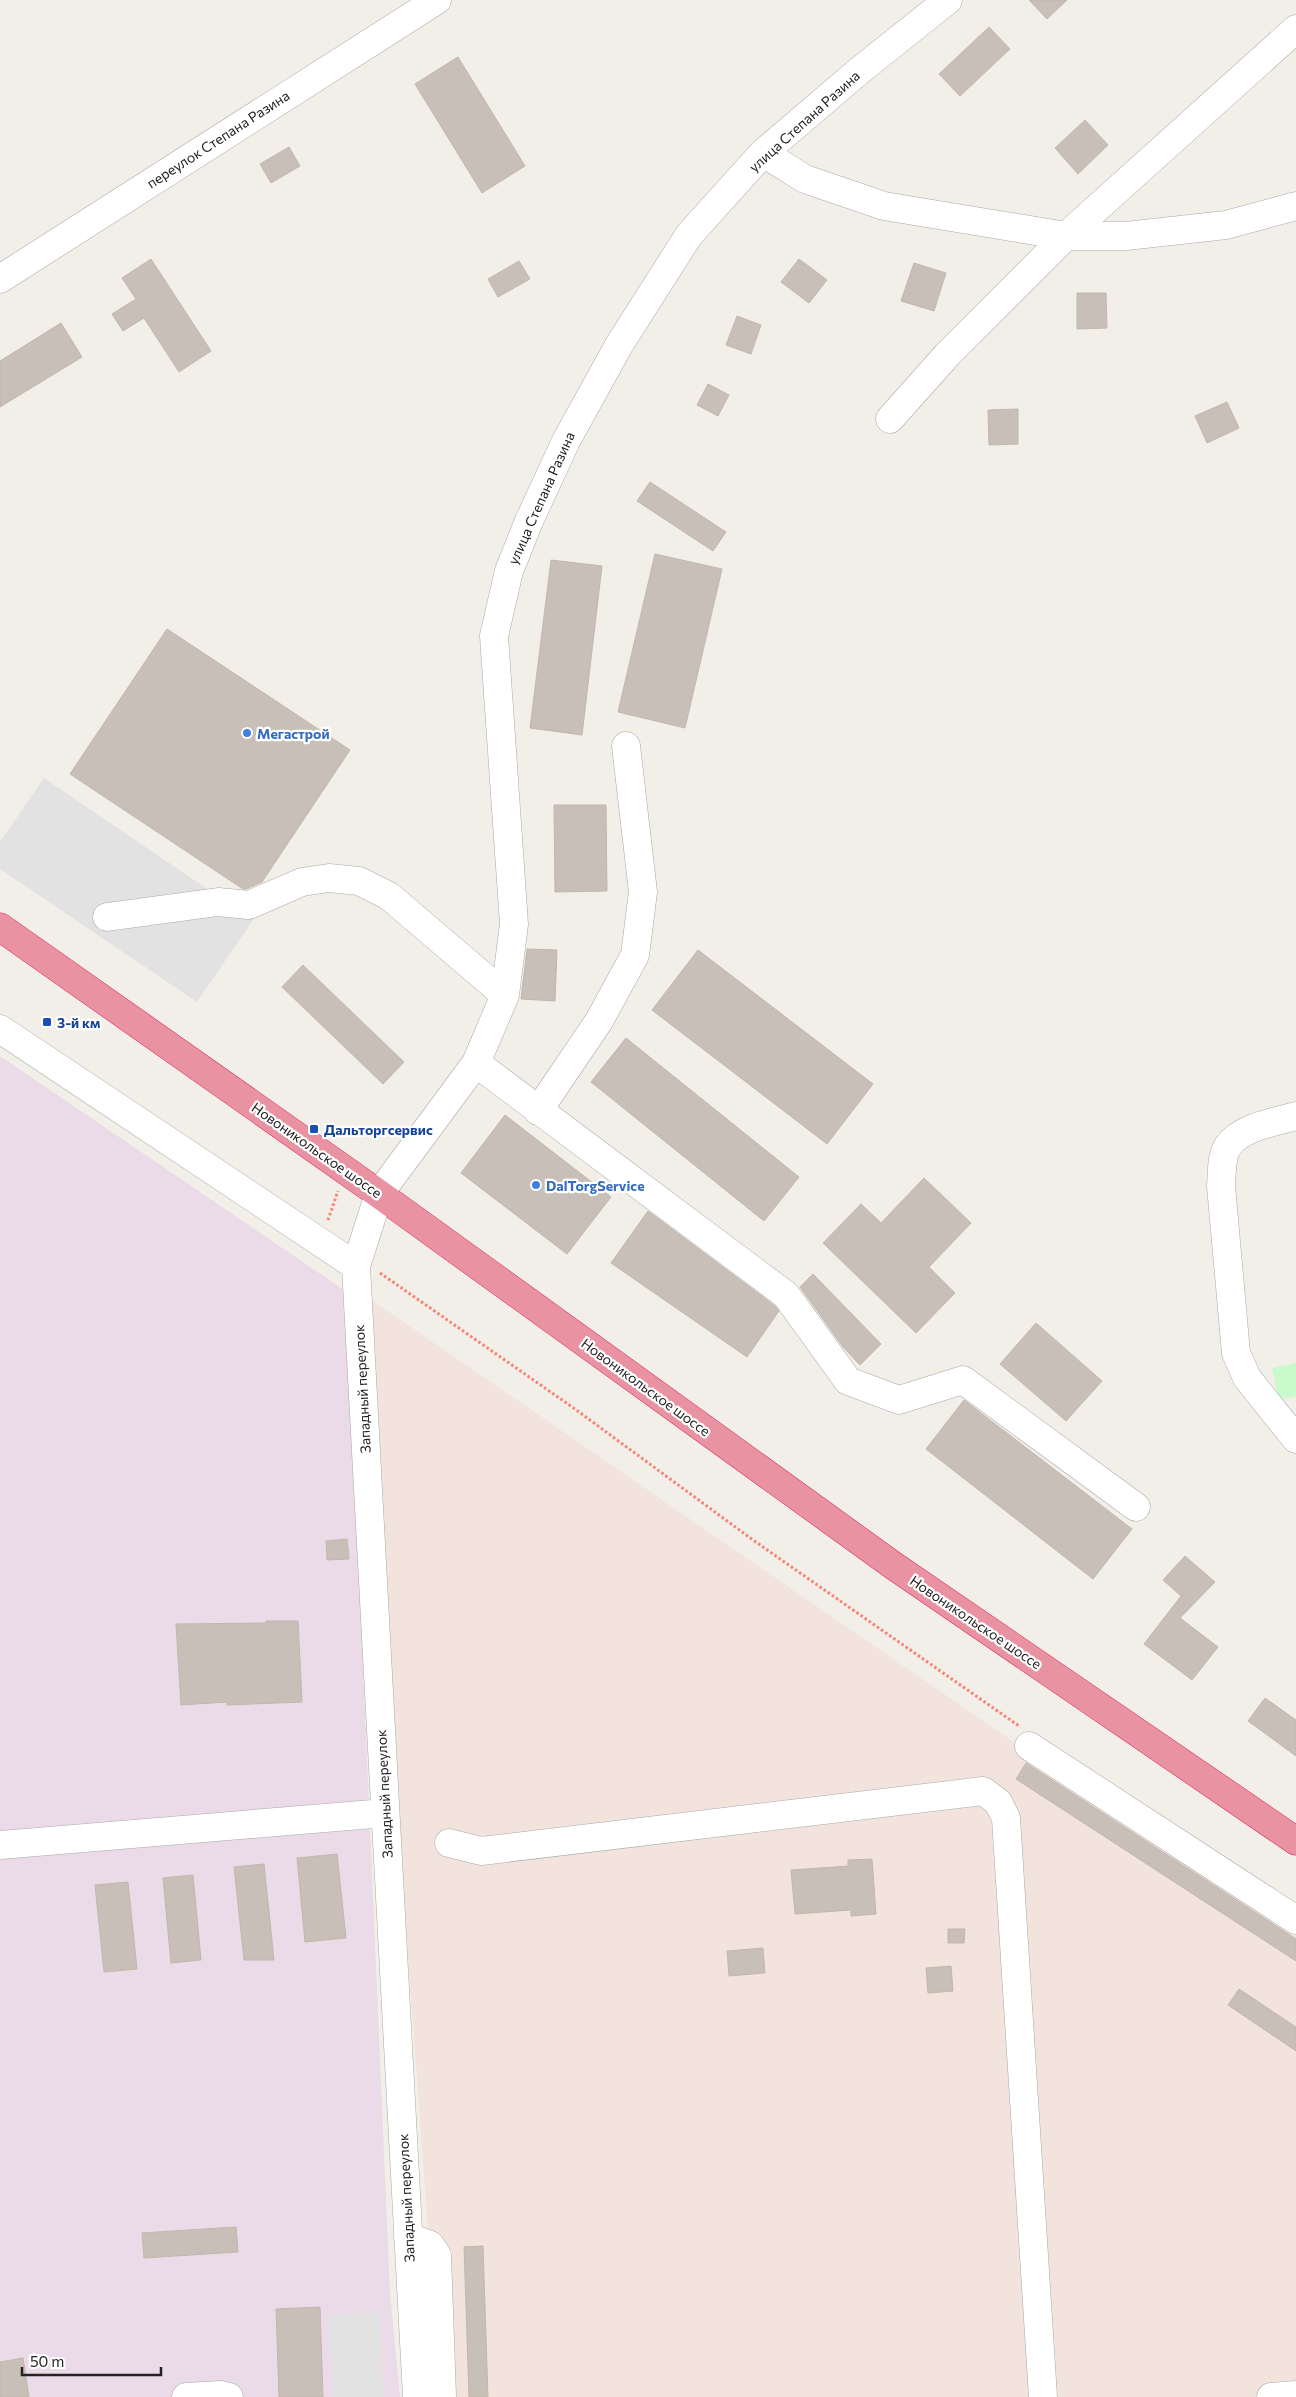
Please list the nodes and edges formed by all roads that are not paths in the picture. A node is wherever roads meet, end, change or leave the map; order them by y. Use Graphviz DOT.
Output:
graph roads {
  1 [pos="437,0"];
  2 [pos="948,0"];
  3 [pos="1296,29"];
  4 [pos="763,153"];
  5 [pos="1296,206"];
  6 [pos="1066,236"];
  7 [pos="0,279"];
  8 [pos="890,419"];
  9 [pos="626,746"];
  10 [pos="107,917"];
  11 [pos="0,927"];
  12 [pos="505,995"];
  13 [pos="0,1029"];
  14 [pos="476,1063"];
  15 [pos="538,1111"];
  16 [pos="1296,1116"];
  17 [pos="379,1194"];
  18 [pos="357,1261"];
  19 [pos="1296,1439"];
  20 [pos="1136,1507"];
  21 [pos="1026,1738"];
  22 [pos="385,1814"];
  23 [pos="1296,1841"];
  24 [pos="449,1843"];
  25 [pos="0,1846"];
  26 [pos="1296,1920"];
  27 [pos="408,2237"];
  28 [pos="1296,2395"];
  29 [pos="186,2397"];
  30 [pos="229,2397"];
  31 [pos="417,2397"];
  32 [pos="442,2397"];
  33 [pos="1043,2397"];
  34 [pos="1271,2397"];
  1 -- 7 [label="street, переулок Степана Разина"];
  2 -- 4 [label="street, улица Степана Разина"];
  3 -- 6 [label="street"];
  4 -- 6 [label="street"];
  4 -- 12 [label="street, улица Степана Разина"];
  5 -- 6 [label="street"];
  6 -- 8 [label="street"];
  9 -- 15 [label="street"];
  10 -- 12 [label="street"];
  11 -- 17 [label="highway, Новоникольское шоссе"];
  12 -- 14 [label="street, улица Степана Разина"];
  13 -- 18 [label="street"];
  14 -- 15 [label="street"];
  14 -- 17 [label="street, улица Степана Разина"];
  15 -- 20 [label="street"];
  16 -- 19 [label="street"];
  17 -- 18 [label="street, Западный переулок"];
  17 -- 23 [label="highway, Новоникольское шоссе"];
  18 -- 22 [label="street, Западный переулок"];
  21 -- 26 [label="street"];
  22 -- 25 [label="street"];
  22 -- 27 [label="street, Западный переулок"];
  24 -- 33 [label="street"];
  27 -- 31 [label="street, Западный переулок"];
  27 -- 32 [label="street"];
  28 -- 34 [label="street"];
  29 -- 30 [label="street"];
}
